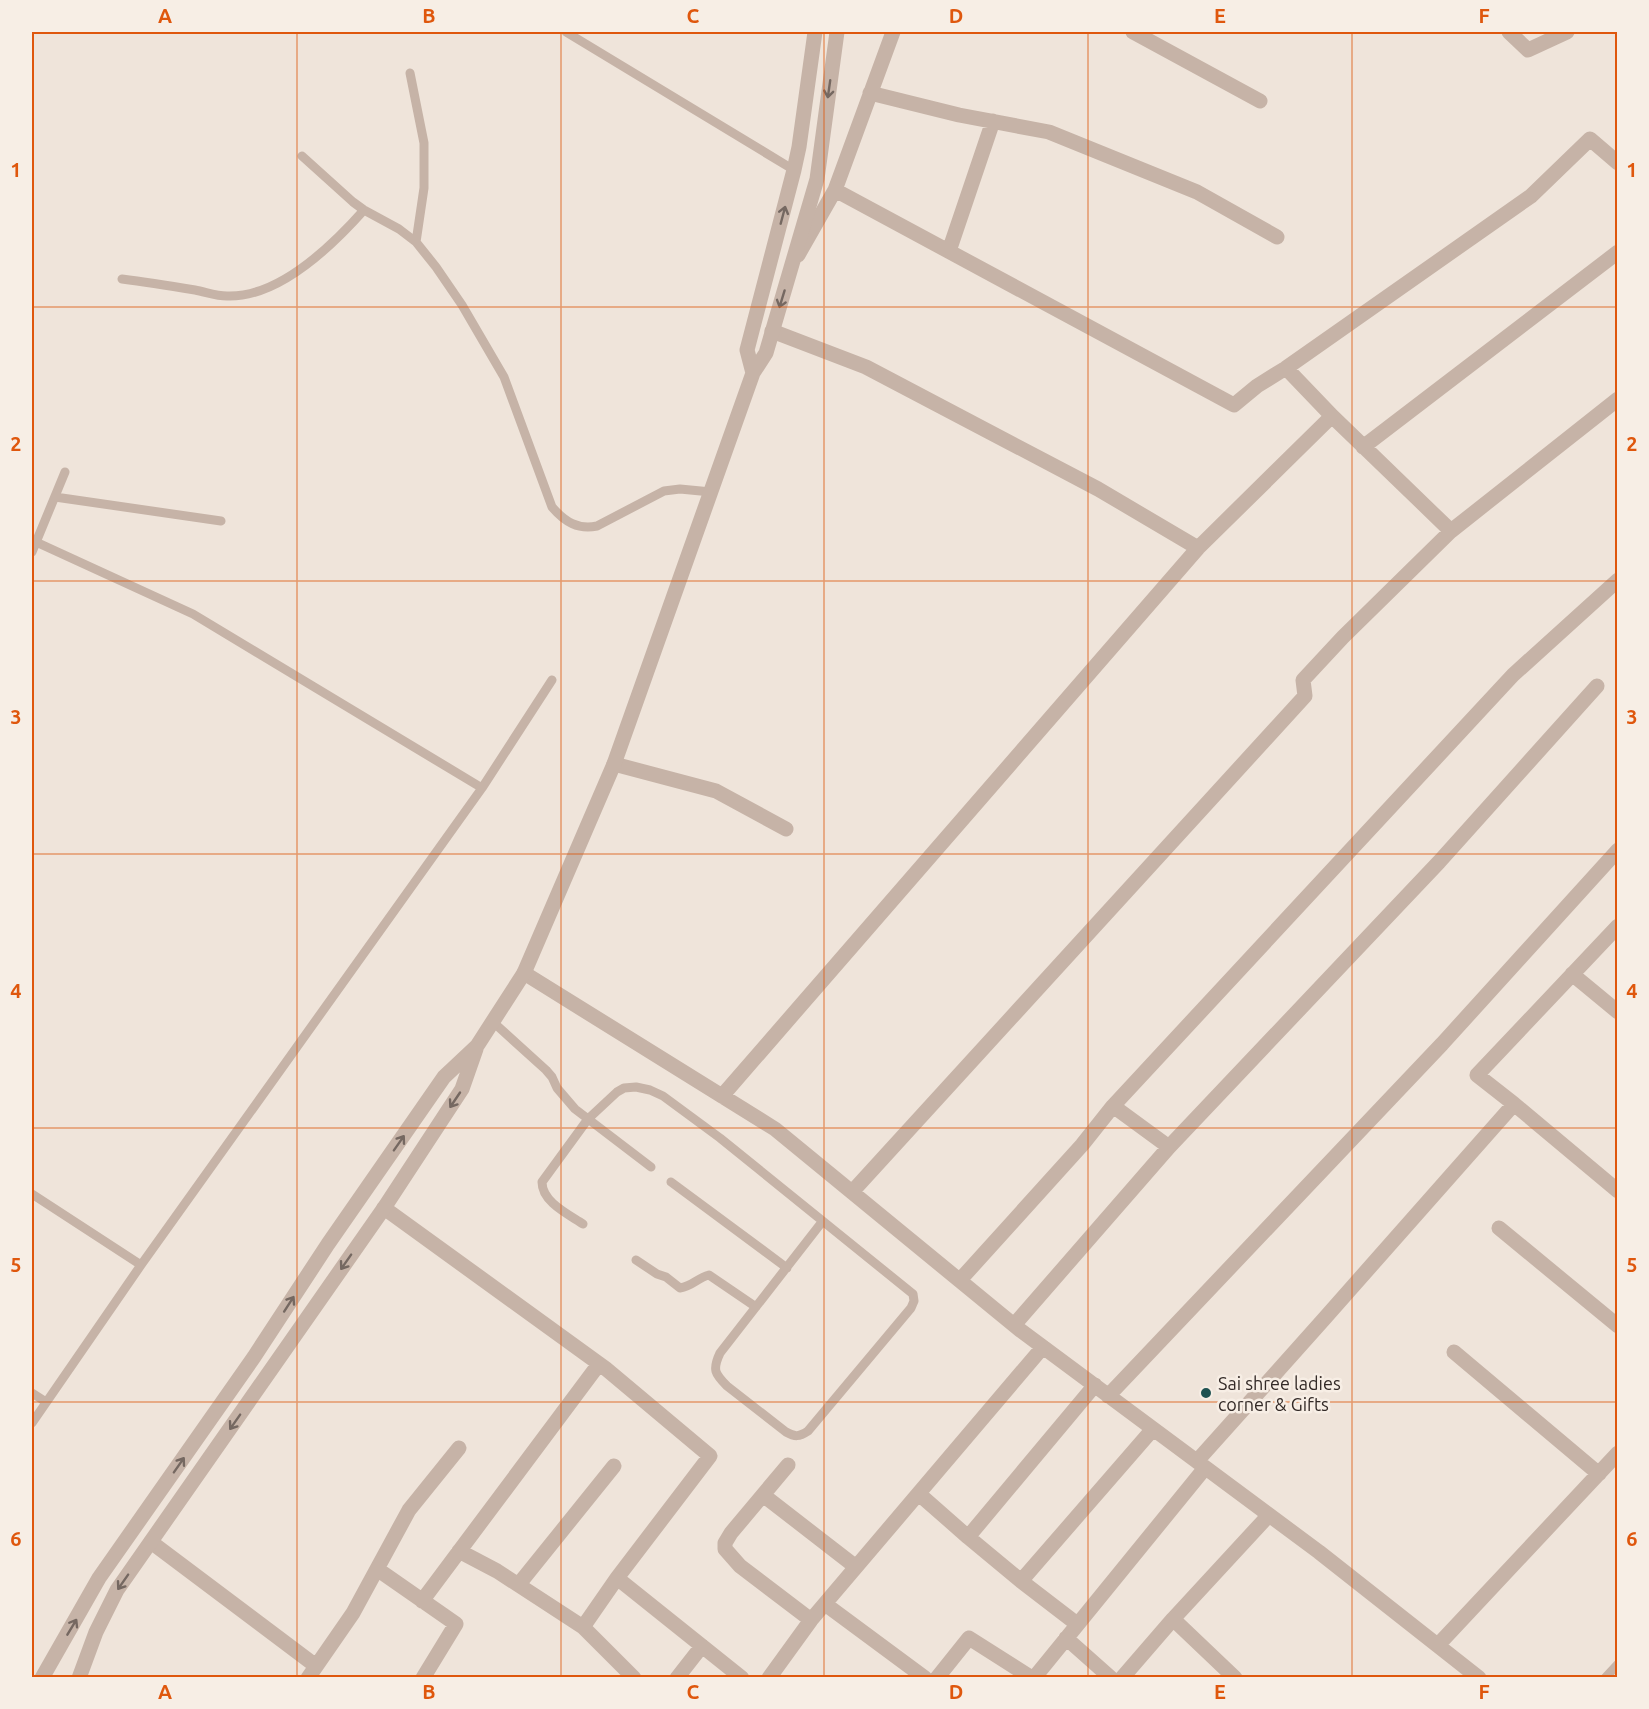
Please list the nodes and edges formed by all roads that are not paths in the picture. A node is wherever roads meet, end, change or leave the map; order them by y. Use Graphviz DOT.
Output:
graph roads {
  1 [pos="566,32"];
  2 [pos="815,32"];
  3 [pos="837,32"];
  4 [pos="893,32"];
  5 [pos="1133,32"];
  6 [pos="1509,32"];
  7 [pos="1567,32"];
  8 [pos="410,73"];
  9 [pos="870,93"];
  10 [pos="1260,101"];
  11 [pos="993,121"];
  12 [pos="302,156"];
  13 [pos="1617,163"];
  14 [pos="794,170"];
  15 [pos="835,190"];
  16 [pos="364,210"];
  17 [pos="1277,237"];
  18 [pos="417,242"];
  19 [pos="949,251"];
  20 [pos="1617,252"];
  21 [pos="792,266"];
  22 [pos="122,279"];
  23 [pos="772,331"];
  24 [pos="1286,368"];
  25 [pos="753,373"];
  26 [pos="1617,399"];
  27 [pos="1332,416"];
  28 [pos="1364,447"];
  29 [pos="66,472"];
  30 [pos="711,492"];
  31 [pos="55,497"];
  32 [pos="221,521"];
  33 [pos="1451,531"];
  34 [pos="36,542"];
  35 [pos="1198,548"];
  36 [pos="32,552"];
  37 [pos="1617,580"];
  38 [pos="552,680"];
  39 [pos="1597,686"];
  40 [pos="614,764"];
  41 [pos="482,788"];
  42 [pos="786,829"];
  43 [pos="1617,850"];
  44 [pos="1617,926"];
  45 [pos="524,973"];
  46 [pos="1572,974"];
  47 [pos="1617,1012"];
  48 [pos="493,1022"];
  49 [pos="477,1046"];
  50 [pos="722,1096"];
  51 [pos="1514,1104"];
  52 [pos="1113,1106"];
  53 [pos="588,1119"];
  54 [pos="1169,1147"];
  55 [pos="651,1167"];
  56 [pos="671,1182"];
  57 [pos="1617,1191"];
  58 [pos="852,1192"];
  59 [pos="32,1194"];
  60 [pos="384,1208"];
  61 [pos="822,1222"];
  62 [pos="583,1224"];
  63 [pos="1499,1228"];
  64 [pos="636,1260"];
  65 [pos="141,1265"];
  66 [pos="787,1268"];
  67 [pos="960,1280"];
  68 [pos="756,1307"];
  69 [pos="1014,1325"];
  70 [pos="1617,1326"];
  71 [pos="1043,1347"];
  72 [pos="1454,1352"];
  73 [pos="599,1364"];
  74 [pos="1095,1385"];
  75 [pos="32,1393"];
  76 [pos="1108,1396"];
  77 [pos="46,1402"];
  78 [pos="32,1423"];
  79 [pos="1152,1429"];
  80 [pos="459,1448"];
  81 [pos="1617,1454"];
  82 [pos="788,1465"];
  83 [pos="1201,1465"];
  84 [pos="614,1466"];
  85 [pos="1599,1473"];
  86 [pos="918,1494"];
  87 [pos="763,1495"];
  88 [pos="1269,1515"];
  89 [pos="968,1537"];
  90 [pos="151,1542"];
  91 [pos="459,1551"];
  92 [pos="856,1567"];
  93 [pos="377,1569"];
  94 [pos="617,1578"];
  95 [pos="1021,1581"];
  96 [pos="519,1584"];
  97 [pos="422,1601"];
  98 [pos="825,1604"];
  99 [pos="1173,1619"];
  100 [pos="811,1620"];
  101 [pos="1077,1624"];
  102 [pos="583,1627"];
  103 [pos="1066,1638"];
  104 [pos="1438,1645"];
  105 [pos="702,1646"];
  106 [pos="1617,1664"];
  107 [pos="312,1672"];
  108 [pos="42,1677"];
  109 [pos="79,1677"];
  110 [pos="423,1677"];
  111 [pos="634,1677"];
  112 [pos="677,1677"];
  113 [pos="742,1677"];
  114 [pos="769,1677"];
  115 [pos="925,1677"];
  116 [pos="937,1677"];
  117 [pos="1033,1677"];
  118 [pos="1111,1677"];
  119 [pos="1122,1677"];
  120 [pos="1235,1677"];
  121 [pos="1479,1677"];
  122 [pos="1605,1677"];
  1 -- 14 [label="lane"];
  2 -- 14 [label="street"];
  3 -- 21 [label="street, one-way"];
  4 -- 9 [label="street"];
  5 -- 10 [label="street"];
  6 -- 7 [label="street"];
  8 -- 18 [label="lane"];
  9 -- 11 [label="street"];
  9 -- 15 [label="street"];
  11 -- 17 [label="street"];
  11 -- 19 [label="street"];
  12 -- 16 [label="lane"];
  13 -- 24 [label="street"];
  25 -- 14 [label="street, one-way"];
  15 -- 19 [label="street"];
  15 -- 21 [label="street"];
  16 -- 18 [label="lane"];
  16 -- 22 [label="lane"];
  18 -- 30 [label="lane"];
  19 -- 24 [label="street"];
  20 -- 28 [label="street"];
  21 -- 23 [label="street, one-way"];
  23 -- 25 [label="street"];
  23 -- 35 [label="street"];
  24 -- 27 [label="street"];
  25 -- 30 [label="street"];
  26 -- 33 [label="street"];
  27 -- 28 [label="street"];
  27 -- 35 [label="street"];
  28 -- 33 [label="street"];
  29 -- 31 [label="lane"];
  30 -- 40 [label="street"];
  31 -- 32 [label="lane"];
  31 -- 34 [label="lane"];
  33 -- 58 [label="street"];
  34 -- 36 [label="lane"];
  34 -- 41 [label="lane"];
  35 -- 50 [label="street"];
  37 -- 52 [label="street"];
  38 -- 41 [label="lane"];
  39 -- 54 [label="street"];
  40 -- 42 [label="street"];
  40 -- 45 [label="street"];
  41 -- 65 [label="lane"];
  43 -- 76 [label="street"];
  44 -- 46 [label="street"];
  45 -- 48 [label="street"];
  45 -- 50 [label="street"];
  46 -- 47 [label="street"];
  46 -- 51 [label="street"];
  48 -- 49 [label="street"];
  48 -- 53 [label="lane"];
  49 -- 60 [label="street, one-way"];
  108 -- 49 [label="street, one-way"];
  50 -- 58 [label="street"];
  51 -- 57 [label="street"];
  51 -- 83 [label="street"];
  52 -- 54 [label="street"];
  52 -- 67 [label="street"];
  53 -- 55 [label="lane"];
  53 -- 61 [label="lane"];
  53 -- 62 [label="lane"];
  54 -- 69 [label="street"];
  56 -- 66 [label="lane"];
  58 -- 67 [label="street"];
  59 -- 65 [label="lane"];
  60 -- 73 [label="street"];
  60 -- 90 [label="street, one-way"];
  61 -- 66 [label="lane"];
  61 -- 68 [label="lane"];
  63 -- 70 [label="street"];
  64 -- 68 [label="lane"];
  65 -- 77 [label="lane"];
  66 -- 68 [label="lane"];
  67 -- 69 [label="street"];
  69 -- 71 [label="street"];
  71 -- 74 [label="street"];
  71 -- 86 [label="street"];
  72 -- 85 [label="street"];
  73 -- 91 [label="street"];
  73 -- 94 [label="street"];
  74 -- 76 [label="street"];
  74 -- 89 [label="street"];
  75 -- 77 [label="lane"];
  76 -- 79 [label="street"];
  77 -- 78 [label="lane"];
  79 -- 83 [label="street"];
  79 -- 95 [label="street"];
  80 -- 93 [label="street"];
  81 -- 85 [label="street"];
  82 -- 87 [label="street"];
  83 -- 88 [label="street"];
  83 -- 101 [label="street"];
  84 -- 96 [label="street"];
  85 -- 104 [label="street"];
  86 -- 89 [label="street"];
  86 -- 92 [label="street"];
  87 -- 92 [label="street"];
  87 -- 100 [label="street"];
  88 -- 99 [label="street"];
  88 -- 104 [label="street"];
  89 -- 95 [label="street"];
  90 -- 107 [label="street"];
  90 -- 109 [label="street, one-way"];
  91 -- 96 [label="street"];
  91 -- 97 [label="street"];
  92 -- 98 [label="street"];
  93 -- 97 [label="street"];
  93 -- 107 [label="street"];
  94 -- 102 [label="street"];
  94 -- 105 [label="street"];
  95 -- 101 [label="street"];
  96 -- 102 [label="street"];
  97 -- 110 [label="street"];
  98 -- 100 [label="street"];
  98 -- 115 [label="street"];
  99 -- 119 [label="street"];
  99 -- 120 [label="street"];
  100 -- 114 [label="street"];
  101 -- 103 [label="street"];
  102 -- 111 [label="street"];
  103 -- 117 [label="street"];
  103 -- 118 [label="street"];
  104 -- 121 [label="street"];
  105 -- 112 [label="street"];
  105 -- 113 [label="street"];
  106 -- 122 [label="lane"];
  116 -- 117 [label="street"];
}
